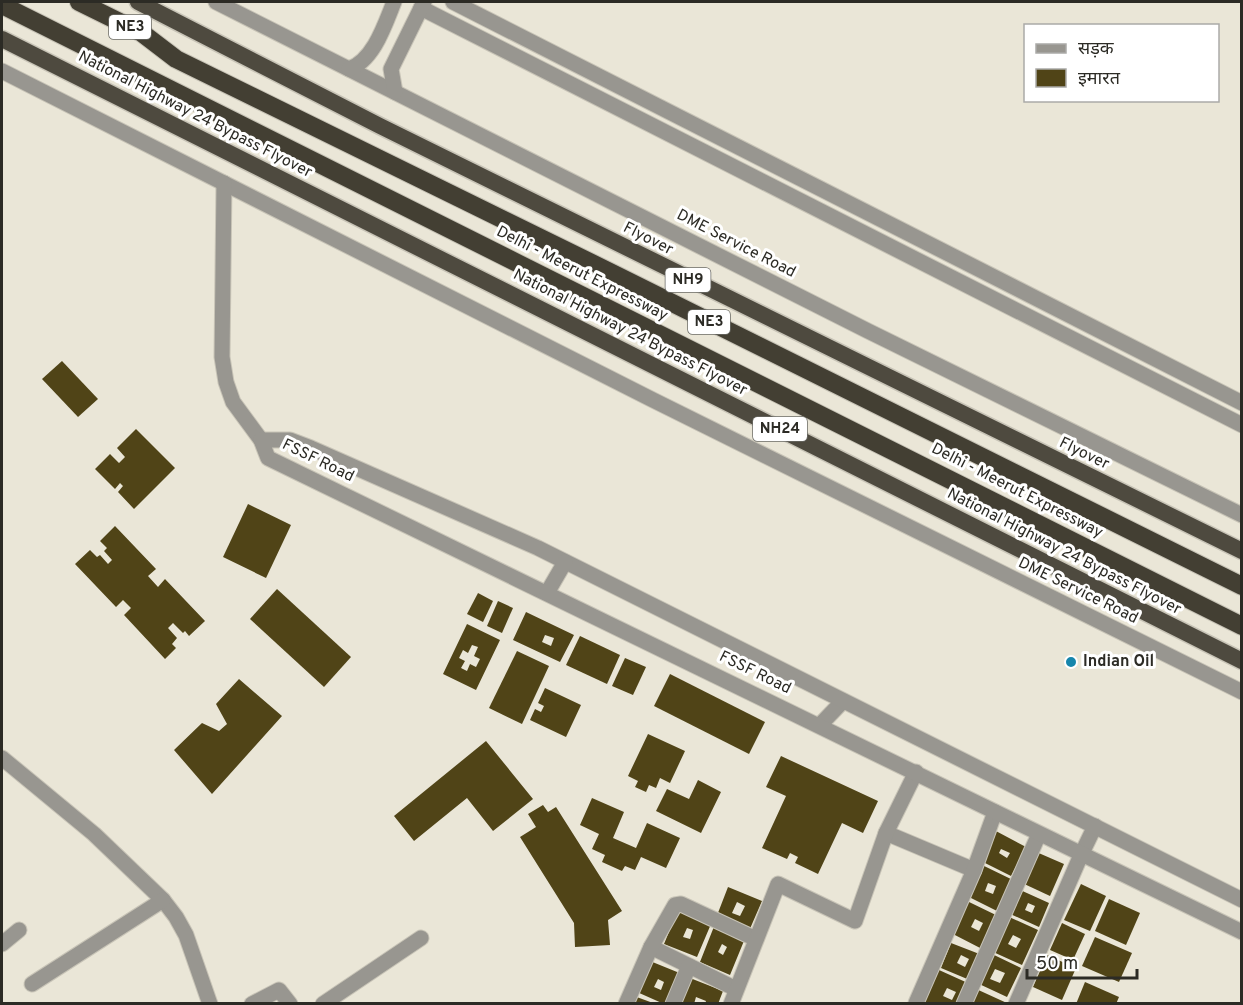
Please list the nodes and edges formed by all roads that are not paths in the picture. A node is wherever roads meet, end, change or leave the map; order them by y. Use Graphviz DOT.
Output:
graph roads {
  1 [pos="79,2"];
  2 [pos="138,2"];
  3 [pos="216,2"];
  4 [pos="394,2"];
  5 [pos="453,2"];
  6 [pos="2,5"];
  7 [pos="423,5"];
  8 [pos="2,39"];
  9 [pos="349,69"];
  10 [pos="2,71"];
  11 [pos="395,92"];
  12 [pos="645,99"];
  13 [pos="637,117"];
  14 [pos="224,183"];
  15 [pos="1181,372"];
  16 [pos="1173,390"];
  17 [pos="1242,403"];
  18 [pos="1242,425"];
  19 [pos="261,440"];
  20 [pos="1242,515"];
  21 [pos="1242,551"];
  22 [pos="565,562"];
  23 [pos="1242,586"];
  24 [pos="547,592"];
  25 [pos="1242,626"];
  26 [pos="1242,661"];
  27 [pos="1242,692"];
  28 [pos="843,701"];
  29 [pos="820,725"];
  30 [pos="2,758"];
  31 [pos="916,772"];
  32 [pos="995,812"];
  33 [pos="1095,826"];
  34 [pos="886,833"];
  35 [pos="1039,834"];
  36 [pos="1081,855"];
  37 [pos="974,870"];
  38 [pos="163,900"];
  39 [pos="1242,900"];
  40 [pos="19,930"];
  41 [pos="1242,932"];
  42 [pos="422,938"];
  43 [pos="756,939"];
  44 [pos="2,944"];
  45 [pos="651,947"];
  46 [pos="689,966"];
  47 [pos="32,984"];
  48 [pos="733,996"];
  49 [pos="916,1002"];
  50 [pos="210,1004"];
  51 [pos="252,1004"];
  52 [pos="290,1004"];
  53 [pos="323,1004"];
  54 [pos="626,1004"];
  55 [pos="673,1004"];
  56 [pos="964,1004"];
  57 [pos="1016,1004"];
  1 -- 23 [label="highway, Delhi - Meerut Expressway / NE3"];
  2 -- 21 [label="highway, Flyover / NH9"];
  3 -- 9 [label="street, DME Service Road"];
  4 -- 9 [label="street"];
  5 -- 12 [label="street"];
  6 -- 25 [label="highway, Delhi - Meerut Expressway / NE3"];
  7 -- 11 [label="street"];
  7 -- 13 [label="street"];
  8 -- 26 [label="highway, National Highway 24 Bypass Flyover / NH24"];
  9 -- 11 [label="street, DME Service Road"];
  10 -- 14 [label="street, DME Service Road"];
  11 -- 20 [label="street, DME Service Road"];
  12 -- 13 [label="street"];
  12 -- 15 [label="street"];
  13 -- 16 [label="street"];
  14 -- 19 [label="street, FSSF Road"];
  14 -- 27 [label="street, DME Service Road"];
  15 -- 16 [label="street"];
  15 -- 17 [label="street"];
  16 -- 18 [label="street"];
  19 -- 22 [label="street, FSSF Road"];
  19 -- 24 [label="street, FSSF Road"];
  22 -- 24 [label="street"];
  22 -- 28 [label="street, FSSF Road"];
  24 -- 29 [label="street, FSSF Road"];
  28 -- 29 [label="street"];
  28 -- 33 [label="street, FSSF Road"];
  29 -- 31 [label="street, FSSF Road"];
  30 -- 38 [label="street"];
  31 -- 32 [label="street, FSSF Road"];
  31 -- 34 [label="street"];
  32 -- 35 [label="street, FSSF Road"];
  32 -- 37 [label="street"];
  33 -- 36 [label="street"];
  33 -- 39 [label="street, FSSF Road"];
  34 -- 37 [label="street"];
  34 -- 43 [label="street"];
  35 -- 36 [label="street, FSSF Road"];
  35 -- 56 [label="street"];
  36 -- 41 [label="street, FSSF Road"];
  36 -- 57 [label="street"];
  37 -- 49 [label="street"];
  38 -- 47 [label="street"];
  38 -- 50 [label="street"];
  40 -- 44 [label="street"];
  42 -- 53 [label="street"];
  43 -- 45 [label="street"];
  43 -- 48 [label="street"];
  45 -- 46 [label="street"];
  45 -- 54 [label="street"];
  46 -- 48 [label="street"];
  46 -- 55 [label="street"];
  51 -- 52 [label="street"];
}
